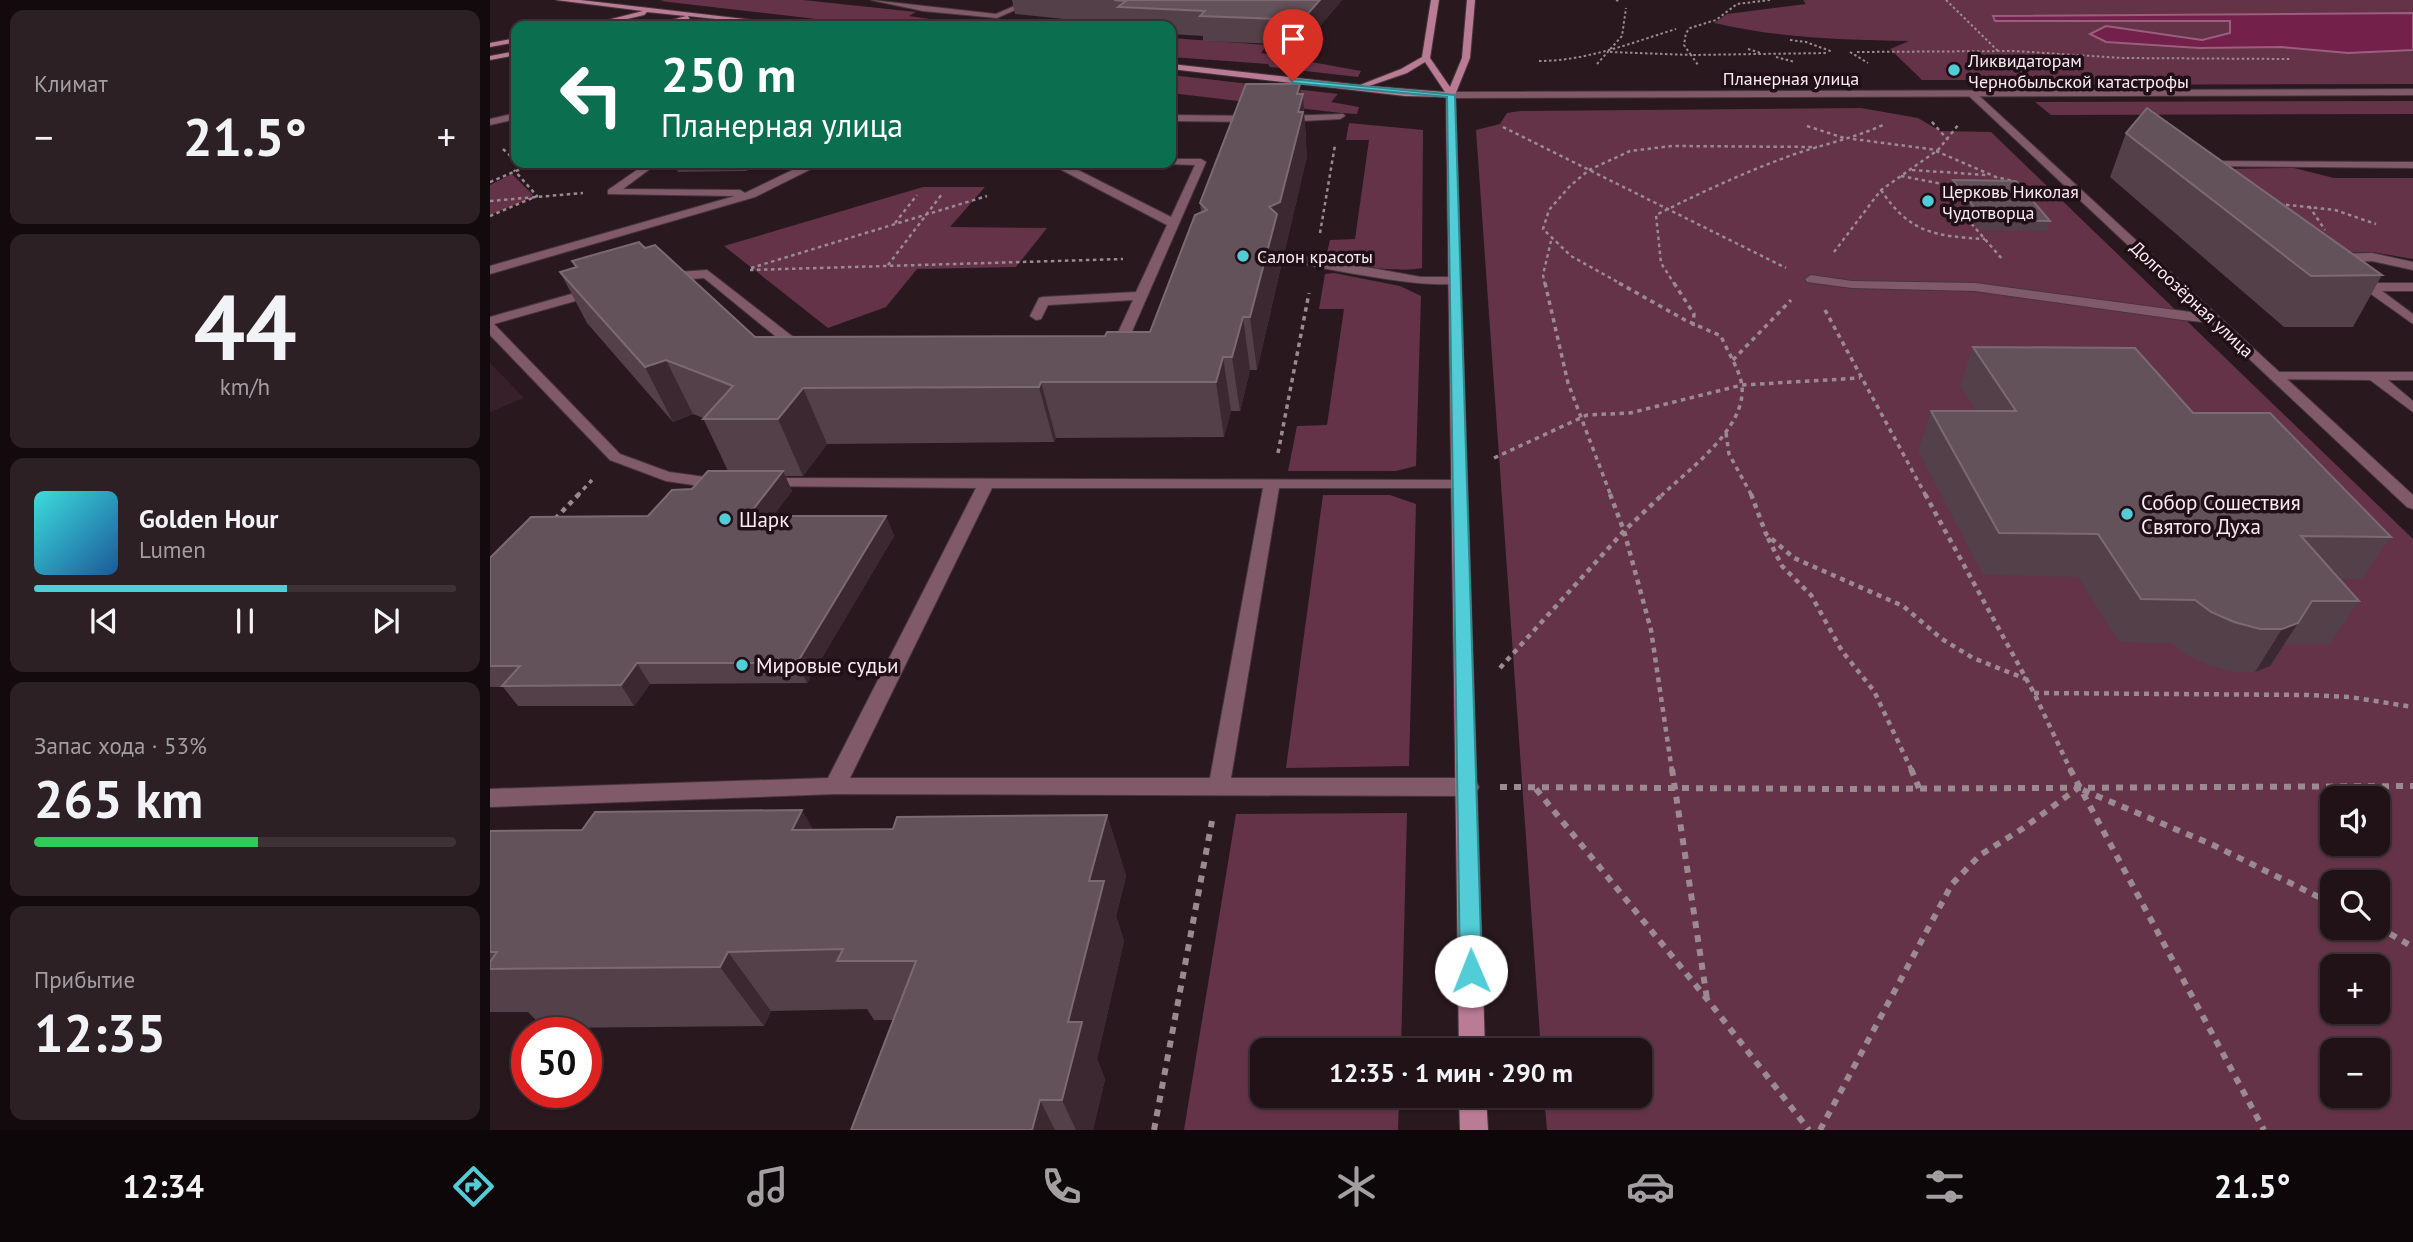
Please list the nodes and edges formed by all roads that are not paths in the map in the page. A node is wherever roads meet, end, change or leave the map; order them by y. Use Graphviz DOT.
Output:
graph roads {
  1 [pos="560,0"];
  2 [pos="875,0"];
  3 [pos="918,0"];
  4 [pos="1034,0"];
  5 [pos="1435,0"];
  6 [pos="1471,0"];
  7 [pos="908,4"];
  8 [pos="654,10"];
  9 [pos="697,15"];
  10 [pos="987,15"];
  11 [pos="609,21"];
  12 [pos="674,21"];
  13 [pos="754,21"];
  14 [pos="972,21"];
  15 [pos="511,41"];
  16 [pos="490,45"];
  17 [pos="511,54"];
  18 [pos="490,58"];
  19 [pos="1426,58"];
  20 [pos="1176,68"];
  21 [pos="1357,88"];
  22 [pos="2413,92"];
  23 [pos="1972,94"];
  24 [pos="1451,95"];
  25 [pos="1340,116"];
  26 [pos="511,117"];
  27 [pos="1176,118"];
  28 [pos="490,122"];
  29 [pos="1176,163"];
  30 [pos="2413,165"];
  31 [pos="646,168"];
  32 [pos="804,168"];
  33 [pos="1066,168"];
  34 [pos="751,195"];
  35 [pos="2255,203"];
  36 [pos="1174,223"];
  37 [pos="1283,257"];
  38 [pos="2413,266"];
  39 [pos="490,270"];
  40 [pos="647,279"];
  41 [pos="1455,281"];
  42 [pos="1808,282"];
  43 [pos="614,286"];
  44 [pos="2370,287"];
  45 [pos="2413,287"];
  46 [pos="1141,296"];
  47 [pos="1036,316"];
  48 [pos="2213,319"];
  49 [pos="2413,320"];
  50 [pos="490,321"];
  51 [pos="490,327"];
  52 [pos="815,357"];
  53 [pos="1100,360"];
  54 [pos="2275,376"];
  55 [pos="2413,376"];
  56 [pos="2375,377"];
  57 [pos="2413,408"];
  58 [pos="986,483"];
  59 [pos="1272,483"];
  60 [pos="1459,483"];
  61 [pos="2413,504"];
  62 [pos="1219,785"];
  63 [pos="835,786"];
  64 [pos="1468,787"];
  65 [pos="490,797"];
  66 [pos="1472,1038"];
  67 [pos="1473,1108"];
  68 [pos="1474,1130"];
  1 -- 8 [label="main road"];
  2 -- 7 [label="street"];
  3 -- 7 [label="street"];
  4 -- 10 [label="street"];
  5 -- 19 [label="main road"];
  6 -- 24 [label="main road"];
  7 -- 10 [label="street"];
  8 -- 9 [label="main road"];
  8 -- 11 [label="main road"];
  9 -- 12 [label="main road"];
  9 -- 13 [label="main road"];
  10 -- 14 [label="street"];
  15 -- 16 [label="main road"];
  17 -- 18 [label="main road"];
  19 -- 21 [label="main road"];
  19 -- 24 [label="main road"];
  20 -- 21 [label="main road, Планерная улица"];
  21 -- 24 [label="main road, Планерная улица"];
  22 -- 23 [label="street, Планерная улица"];
  23 -- 24 [label="street, Планерная улица"];
  23 -- 48 [label="street, Долгоозёрная улица"];
  24 -- 41 [label="main road"];
  25 -- 27 [label="street"];
  26 -- 28 [label="street"];
  29 -- 36 [label="street"];
  30 -- 35 [label="street"];
  31 -- 34 [label="street"];
  32 -- 34 [label="street"];
  33 -- 36 [label="street"];
  34 -- 39 [label="street"];
  36 -- 46 [label="street"];
  37 -- 41 [label="street"];
  38 -- 44 [label="street"];
  40 -- 52 [label="street"];
  41 -- 60 [label="main road"];
  42 -- 48 [label="street"];
  43 -- 50 [label="street"];
  44 -- 45 [label="street"];
  44 -- 49 [label="street"];
  46 -- 47 [label="street"];
  46 -- 53 [label="street"];
  48 -- 54 [label="street, Долгоозёрная улица"];
  51 -- 58 [label="street"];
  54 -- 56 [label="street"];
  54 -- 61 [label="street, Долгоозёрная улица"];
  55 -- 56 [label="street"];
  56 -- 57 [label="street"];
  58 -- 59 [label="street"];
  58 -- 63 [label="street"];
  59 -- 60 [label="street"];
  59 -- 62 [label="street"];
  60 -- 64 [label="main road"];
  62 -- 63 [label="street"];
  62 -- 64 [label="street"];
  63 -- 65 [label="street"];
  64 -- 66 [label="main road"];
  67 -- 68 [label="main road"];
}
